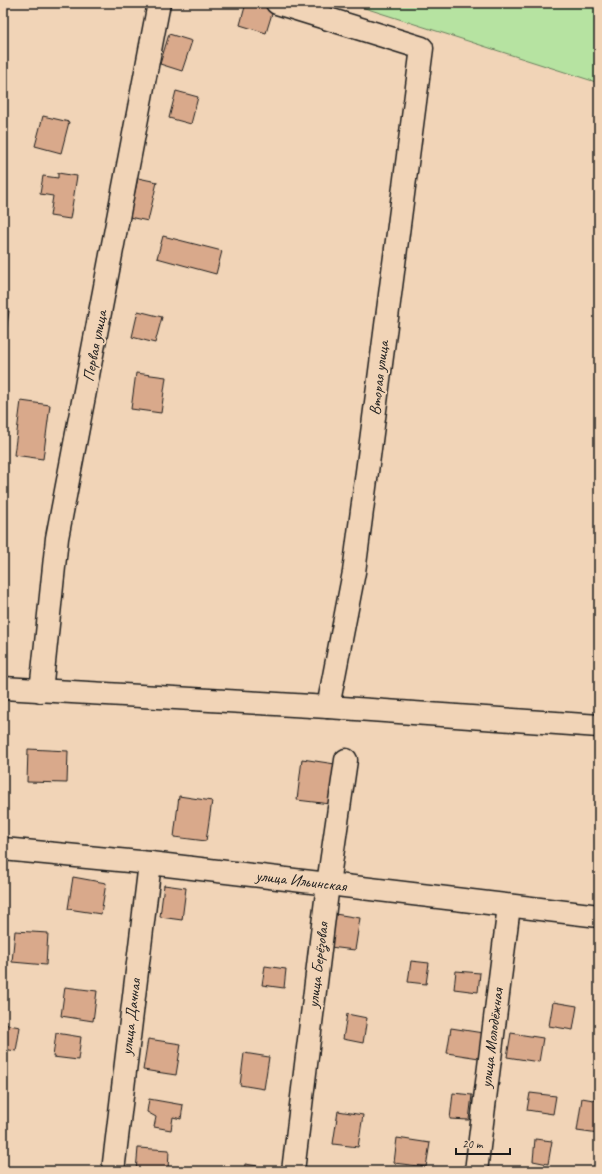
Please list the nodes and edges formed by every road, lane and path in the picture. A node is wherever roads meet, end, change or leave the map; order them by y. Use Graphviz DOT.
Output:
graph roads {
  1 [pos="159,3"];
  2 [pos="277,3"];
  3 [pos="3,688"];
  4 [pos="41,690"];
  5 [pos="328,707"];
  6 [pos="599,726"];
  7 [pos="346,760"];
  8 [pos="3,849"];
  9 [pos="150,863"];
  10 [pos="328,884"];
  11 [pos="509,906"];
  12 [pos="599,916"];
  13 [pos="113,1171"];
  14 [pos="293,1171"];
  15 [pos="476,1171"];
  1 -- 4 [label="street, Первая улица"];
  2 -- 5 [label="street, Вторая улица"];
  3 -- 4 [label="street"];
  4 -- 5 [label="street"];
  5 -- 6 [label="street"];
  7 -- 10 [label="street, улица Берёзовая"];
  8 -- 9 [label="street, улица Ильинская"];
  9 -- 10 [label="street, улица Ильинская"];
  9 -- 13 [label="street, улица Дачная"];
  10 -- 11 [label="street, улица Ильинская"];
  10 -- 14 [label="street, улица Берёзовая"];
  11 -- 12 [label="street, улица Ильинская"];
  11 -- 15 [label="street, улица Молодёжная"];
}
